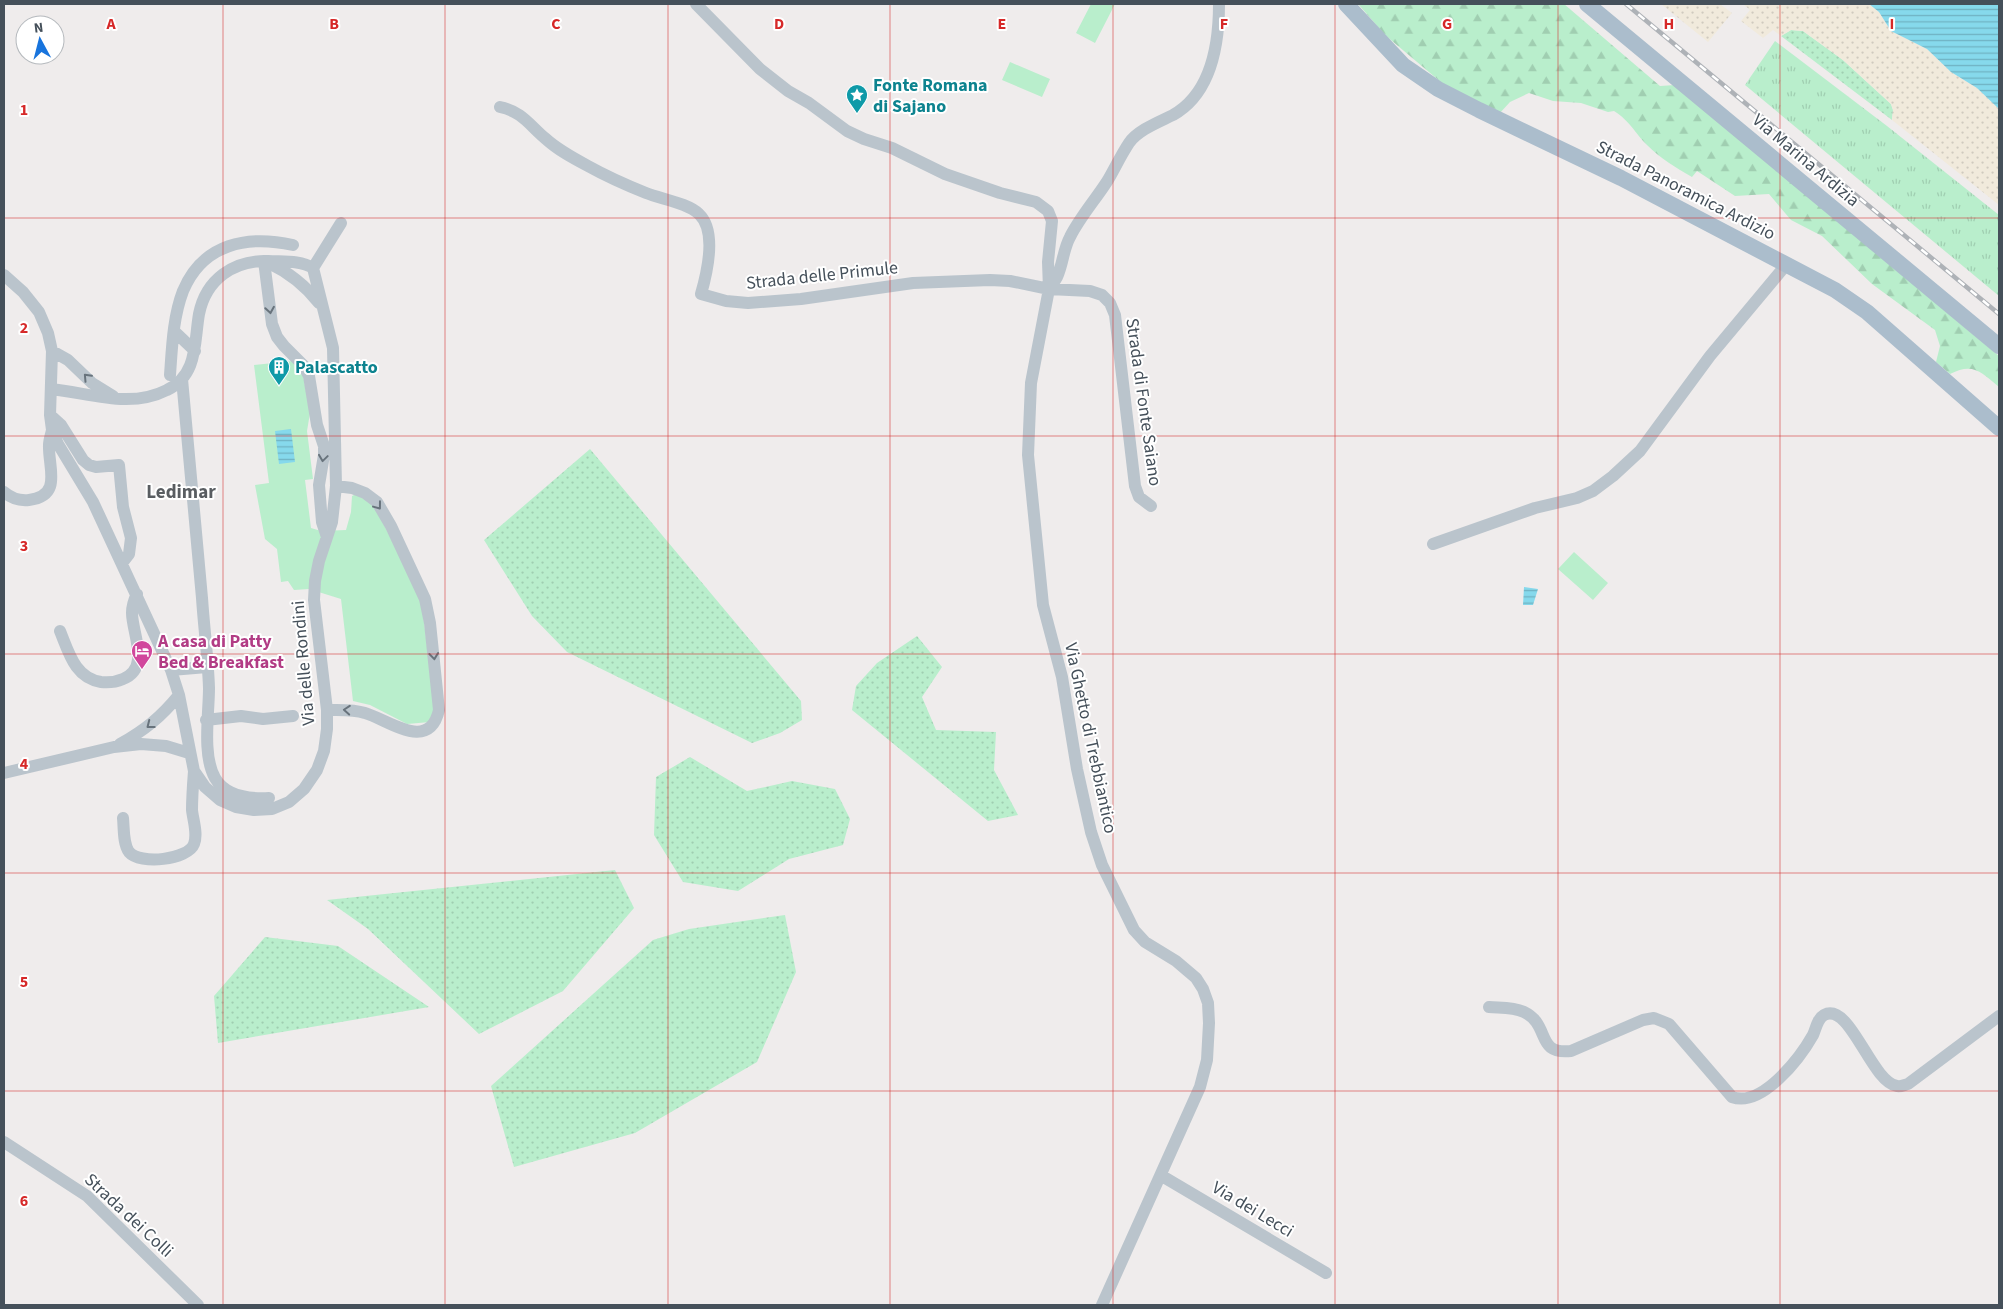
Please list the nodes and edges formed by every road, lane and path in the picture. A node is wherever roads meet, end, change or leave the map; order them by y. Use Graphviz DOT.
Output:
graph roads {
  1 [pos="696,4"];
  2 [pos="1219,4"];
  3 [pos="1346,4"];
  4 [pos="1587,4"];
  5 [pos="500,107"];
  6 [pos="341,223"];
  7 [pos="293,245"];
  8 [pos="264,261"];
  9 [pos="1786,265"];
  10 [pos="313,268"];
  11 [pos="4,275"];
  12 [pos="1048,289"];
  13 [pos="322,306"];
  14 [pos="174,331"];
  15 [pos="1999,346"];
  16 [pos="52,351"];
  17 [pos="195,351"];
  18 [pos="176,377"];
  19 [pos="51,389"];
  20 [pos="122,400"];
  21 [pos="50,415"];
  22 [pos="1999,428"];
  23 [pos="52,430"];
  24 [pos="336,486"];
  25 [pos="4,492"];
  26 [pos="1151,506"];
  27 [pos="327,537"];
  28 [pos="1433,544"];
  29 [pos="122,563"];
  30 [pos="137,594"];
  31 [pos="60,631"];
  32 [pos="207,666"];
  33 [pos="171,670"];
  34 [pos="179,695"];
  35 [pos="327,710"];
  36 [pos="293,716"];
  37 [pos="206,720"];
  38 [pos="114,747"];
  39 [pos="189,753"];
  40 [pos="194,771"];
  41 [pos="4,773"];
  42 [pos="269,798"];
  43 [pos="123,818"];
  44 [pos="1489,1008"];
  45 [pos="1999,1016"];
  46 [pos="4,1142"];
  47 [pos="1162,1176"];
  48 [pos="1326,1273"];
  49 [pos="198,1305"];
  50 [pos="1102,1305"];
  1 -- 12 [label="street"];
  2 -- 12 [label="street"];
  3 -- 9 [label="main road, Strada Panoramica Ardizio"];
  4 -- 15 [label="main road, Via Marina Ardizia"];
  5 -- 12 [label="street, Strada delle Primule"];
  6 -- 10 [label="street"];
  7 -- 14 [label="street"];
  8 -- 10 [label="street"];
  8 -- 13 [label="street, Via delle Rondini"];
  8 -- 17 [label="street"];
  8 -- 27 [label="street, one-way"];
  9 -- 22 [label="main road, Strada Panoramica Ardizio"];
  9 -- 28 [label="street"];
  10 -- 13 [label="street, Via delle Rondini"];
  11 -- 16 [label="street, Via delle Rondini"];
  12 -- 26 [label="street, Strada di Fonte Saiano"];
  12 -- 47 [label="street, Via Ghetto di Trebbiantico"];
  13 -- 24 [label="street, Via delle Rondini"];
  14 -- 17 [label="street"];
  14 -- 18 [label="street"];
  16 -- 19 [label="street, Via delle Rondini"];
  20 -- 16 [label="street, one-way"];
  17 -- 18 [label="street"];
  18 -- 20 [label="street"];
  18 -- 32 [label="street"];
  19 -- 20 [label="street"];
  19 -- 21 [label="street, Via delle Rondini"];
  21 -- 23 [label="street, Via delle Rondini"];
  21 -- 29 [label="street"];
  23 -- 25 [label="street"];
  23 -- 29 [label="street, Via delle Rondini"];
  24 -- 27 [label="street, Via delle Rondini"];
  24 -- 35 [label="street, one-way"];
  27 -- 35 [label="street, Via delle Rondini"];
  29 -- 30 [label="street, Via delle Rondini"];
  30 -- 31 [label="street"];
  30 -- 33 [label="street, Via delle Rondini"];
  32 -- 33 [label="street"];
  32 -- 37 [label="street"];
  33 -- 34 [label="street, Via delle Rondini"];
  34 -- 38 [label="street, one-way"];
  34 -- 39 [label="street, Via delle Rondini"];
  35 -- 40 [label="street, Via delle Rondini"];
  36 -- 37 [label="street"];
  37 -- 42 [label="street"];
  38 -- 39 [label="street"];
  38 -- 41 [label="street"];
  39 -- 40 [label="street, Via delle Rondini"];
  40 -- 43 [label="street"];
  44 -- 45 [label="street"];
  46 -- 49 [label="street, Strada dei Colli"];
  47 -- 48 [label="street, Via dei Lecci"];
  47 -- 50 [label="street, Via Ghetto di Trebbiantico"];
}
